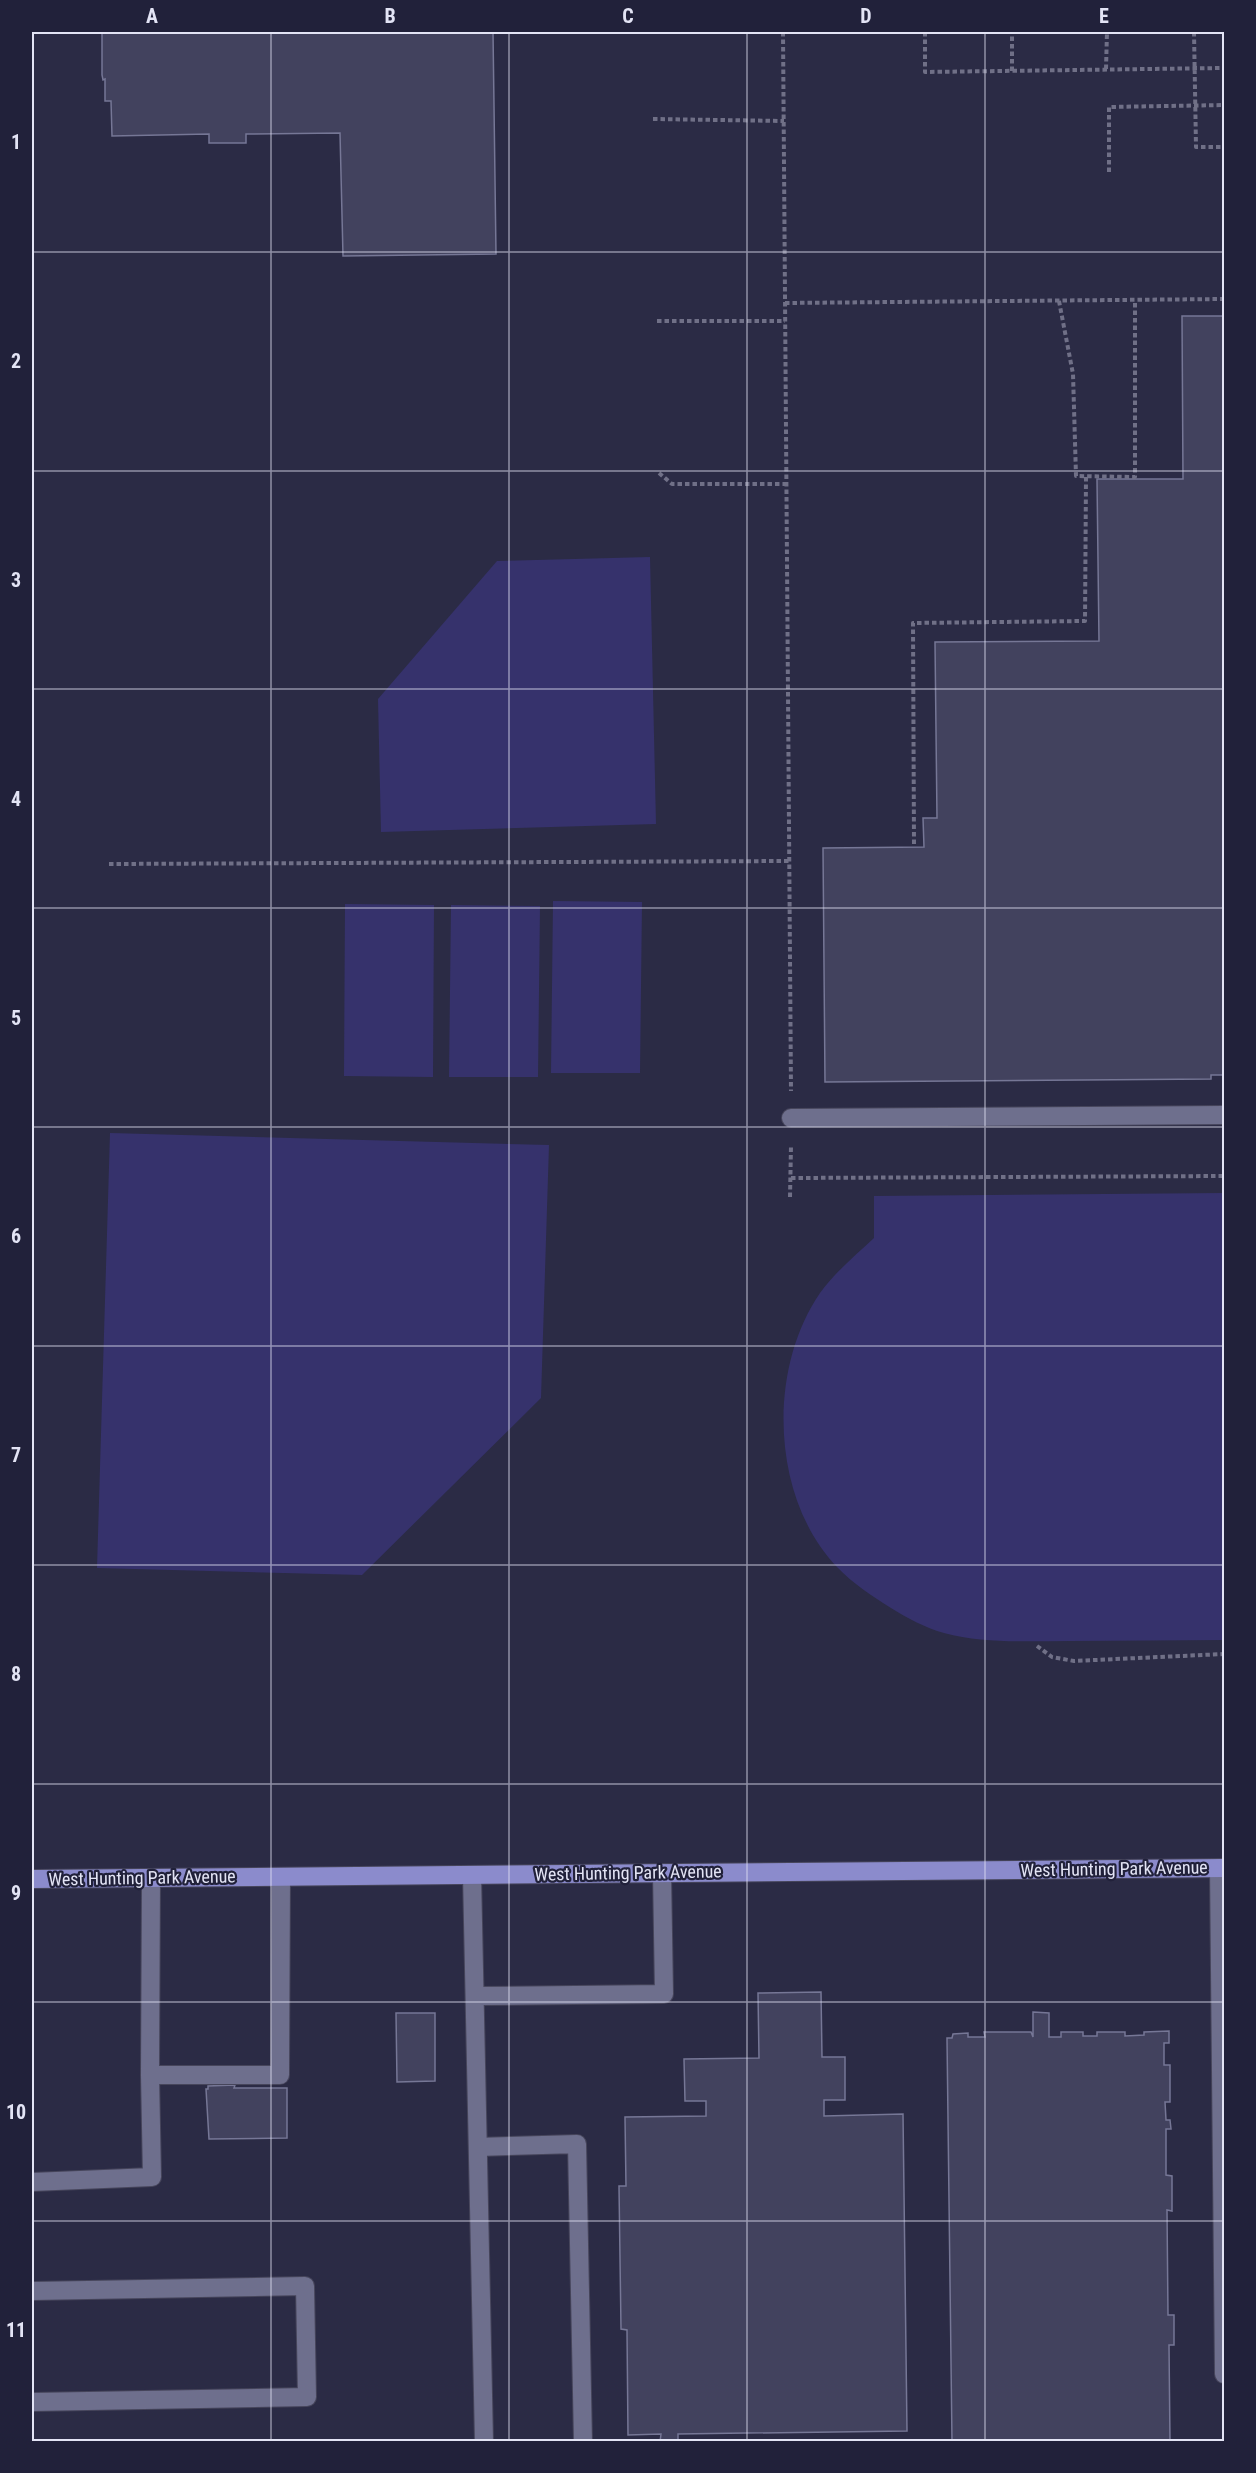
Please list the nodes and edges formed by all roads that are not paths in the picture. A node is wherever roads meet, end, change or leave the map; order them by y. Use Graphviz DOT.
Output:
graph roads {
  1 [pos="1224,1115"];
  2 [pos="791,1118"];
  3 [pos="1222,1868"];
  4 [pos="662,1873"];
  5 [pos="472,1875"];
  6 [pos="281,1877"];
  7 [pos="151,1878"];
  8 [pos="32,1879"];
  9 [pos="475,1996"];
  10 [pos="150,2075"];
  11 [pos="478,2146"];
  12 [pos="32,2182"];
  13 [pos="32,2291"];
  14 [pos="1224,2374"];
  15 [pos="32,2402"];
  16 [pos="484,2442"];
  17 [pos="583,2442"];
  1 -- 2 [label="lane"];
  3 -- 4 [label="main road, West Hunting Park Avenue"];
  3 -- 14 [label="lane"];
  4 -- 5 [label="main road, West Hunting Park Avenue"];
  4 -- 9 [label="lane"];
  5 -- 6 [label="main road, West Hunting Park Avenue"];
  5 -- 9 [label="lane"];
  6 -- 7 [label="main road, West Hunting Park Avenue"];
  6 -- 10 [label="lane"];
  7 -- 8 [label="main road, West Hunting Park Avenue"];
  7 -- 10 [label="lane"];
  9 -- 11 [label="lane"];
  10 -- 12 [label="lane"];
  11 -- 16 [label="lane"];
  11 -- 17 [label="lane"];
  13 -- 15 [label="lane"];
}
